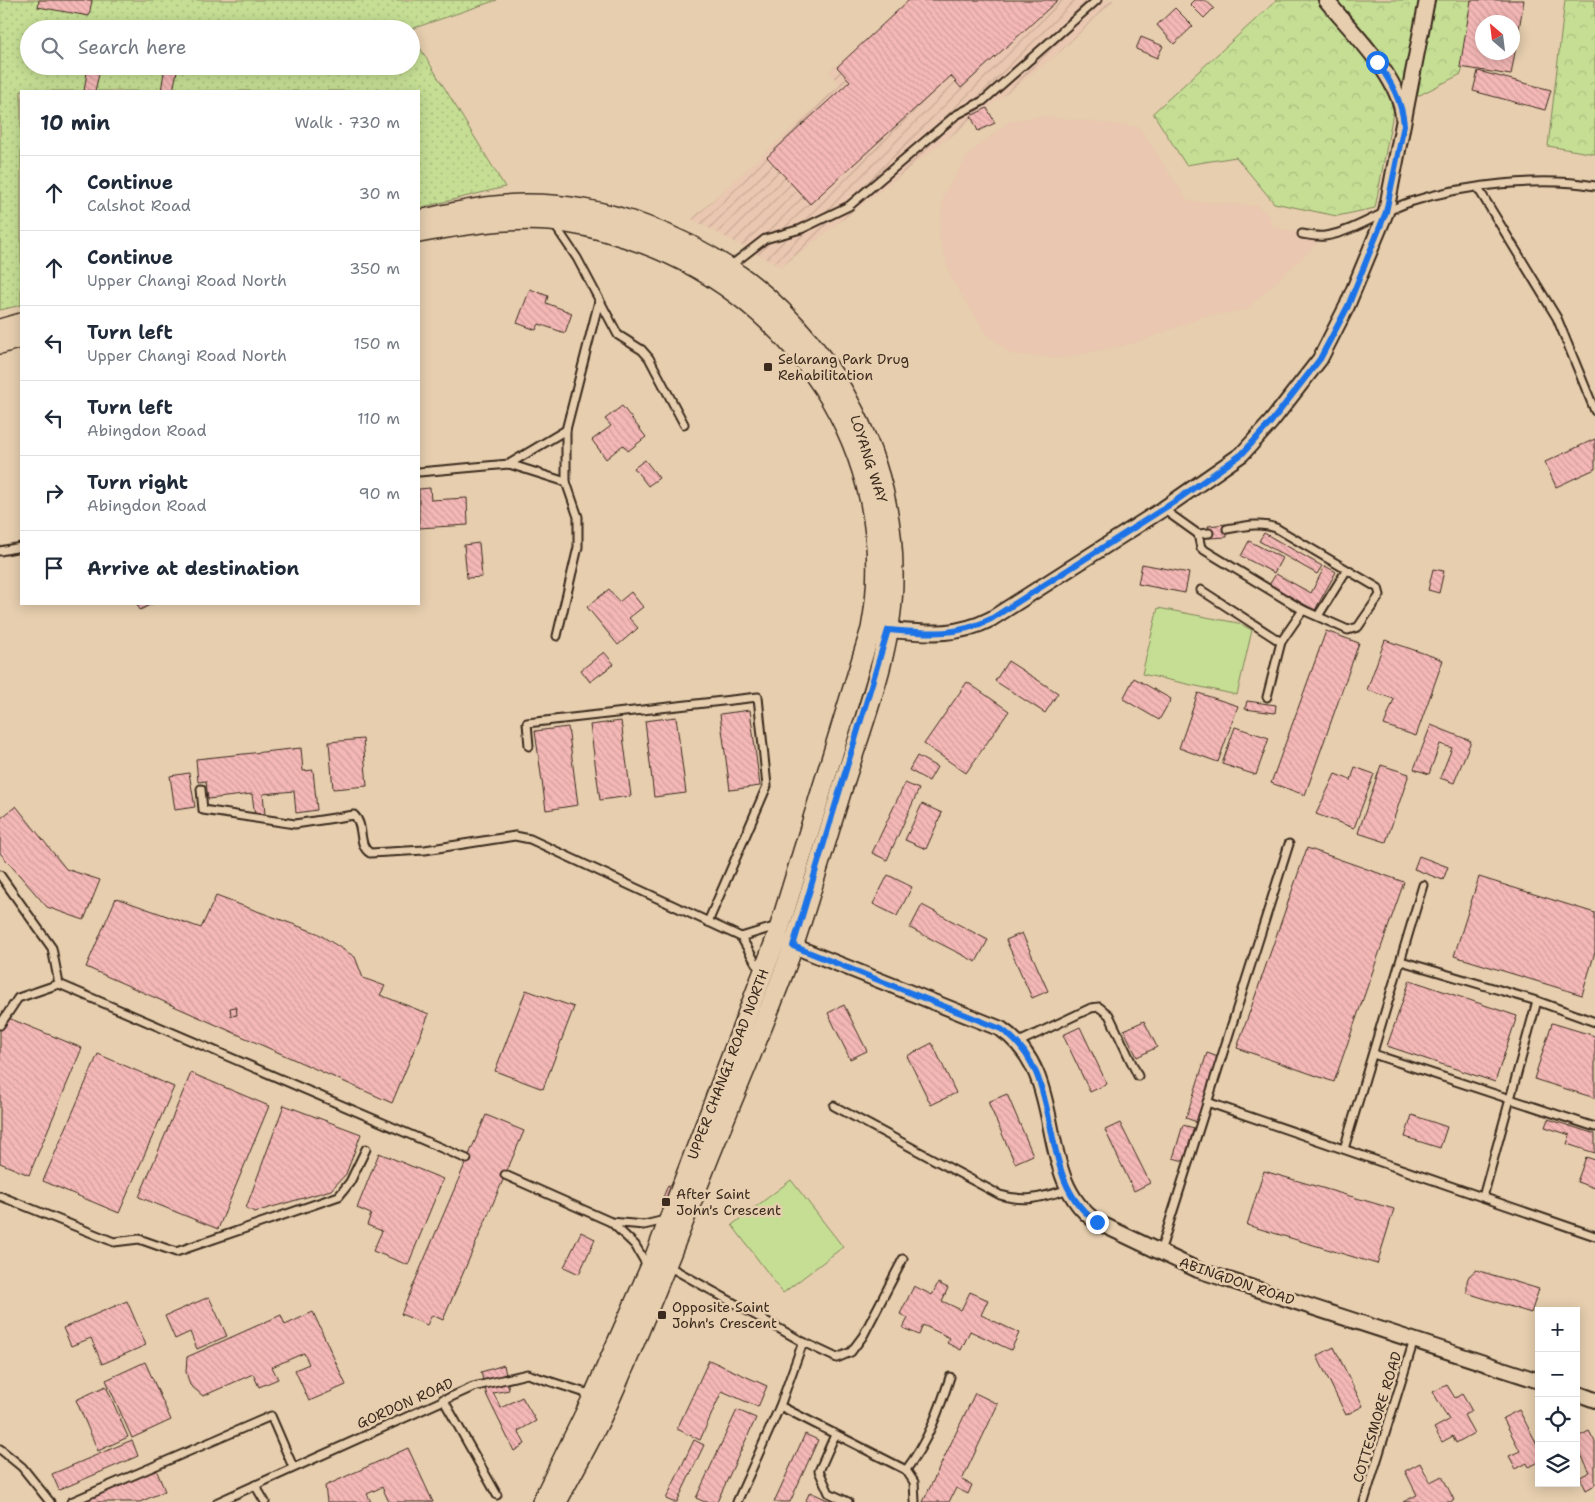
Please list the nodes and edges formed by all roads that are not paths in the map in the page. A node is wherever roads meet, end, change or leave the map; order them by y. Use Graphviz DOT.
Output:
graph roads {
  1 [pos="1097,0"];
  2 [pos="1326,0"];
  3 [pos="1427,0"];
  4 [pos="1404,125"];
  5 [pos="1595,186"];
  6 [pos="1478,188"];
  7 [pos="1386,212"];
  8 [pos="420,220"];
  9 [pos="552,221"];
  10 [pos="420,234"];
  11 [pos="1302,234"];
  12 [pos="729,268"];
  13 [pos="599,301"];
  14 [pos="20,323"];
  15 [pos="0,328"];
  16 [pos="20,338"];
  17 [pos="0,344"];
  18 [pos="1595,411"];
  19 [pos="684,424"];
  20 [pos="566,430"];
  21 [pos="509,464"];
  22 [pos="420,472"];
  23 [pos="566,482"];
  24 [pos="1163,509"];
  25 [pos="1227,529"];
  26 [pos="1209,532"];
  27 [pos="1198,534"];
  28 [pos="20,547"];
  29 [pos="0,551"];
  30 [pos="1346,571"];
  31 [pos="1201,590"];
  32 [pos="892,602"];
  33 [pos="1303,610"];
  34 [pos="1318,616"];
  35 [pos="880,630"];
  36 [pos="556,636"];
  37 [pos="1281,642"];
  38 [pos="1267,697"];
  39 [pos="529,746"];
  40 [pos="201,789"];
  41 [pos="1289,844"];
  42 [pos="0,874"];
  43 [pos="1423,885"];
  44 [pos="708,922"];
  45 [pos="741,937"];
  46 [pos="783,937"];
  47 [pos="1401,961"];
  48 [pos="762,975"];
  49 [pos="59,984"];
  50 [pos="1537,1001"];
  51 [pos="1595,1022"];
  52 [pos="0,1025"];
  53 [pos="1019,1042"];
  54 [pos="1373,1054"];
  55 [pos="1138,1076"];
  56 [pos="1510,1099"];
  57 [pos="1207,1102"];
  58 [pos="834,1106"];
  59 [pos="1595,1127"];
  60 [pos="1344,1149"];
  61 [pos="366,1150"];
  62 [pos="468,1159"];
  63 [pos="505,1175"];
  64 [pos="1069,1189"];
  65 [pos="0,1196"];
  66 [pos="1483,1197"];
  67 [pos="669,1218"];
  68 [pos="611,1222"];
  69 [pos="1595,1236"];
  70 [pos="1160,1252"];
  71 [pos="903,1259"];
  72 [pos="656,1265"];
  73 [pos="1414,1340"];
  74 [pos="803,1342"];
  75 [pos="950,1377"];
  76 [pos="1535,1380"];
  77 [pos="1580,1394"];
  78 [pos="602,1397"];
  79 [pos="442,1399"];
  80 [pos="1595,1400"];
  81 [pos="780,1406"];
  82 [pos="835,1435"];
  83 [pos="0,1449"];
  84 [pos="293,1467"];
  85 [pos="906,1470"];
  86 [pos="255,1485"];
  87 [pos="497,1495"];
  88 [pos="50,1502"];
  89 [pos="71,1502"];
  90 [pos="218,1502"];
  91 [pos="265,1502"];
  92 [pos="542,1502"];
  93 [pos="557,1502"];
  94 [pos="737,1502"];
  95 [pos="848,1502"];
  96 [pos="915,1502"];
  97 [pos="1364,1502"];
  1 -- 12 [label="lane"];
  2 -- 4 [label="street"];
  3 -- 4 [label="street"];
  4 -- 7 [label="street"];
  5 -- 6 [label="lane"];
  6 -- 7 [label="lane"];
  6 -- 18 [label="lane"];
  7 -- 11 [label="lane"];
  7 -- 24 [label="street"];
  8 -- 12 [label="street, LOYANG WAY"];
  9 -- 10 [label="street, LOYANG WAY"];
  9 -- 13 [label="lane"];
  9 -- 35 [label="street, LOYANG WAY"];
  12 -- 32 [label="street, LOYANG WAY"];
  13 -- 19 [label="lane"];
  13 -- 20 [label="lane"];
  14 -- 15 [label="street"];
  16 -- 17 [label="street"];
  20 -- 21 [label="lane"];
  20 -- 23 [label="lane"];
  21 -- 22 [label="lane"];
  21 -- 23 [label="lane"];
  23 -- 36 [label="lane"];
  24 -- 27 [label="lane"];
  24 -- 35 [label="street"];
  25 -- 30 [label="lane"];
  26 -- 27 [label="lane"];
  27 -- 33 [label="lane"];
  28 -- 29 [label="lane"];
  30 -- 34 [label="lane"];
  30 -- 34 [label="lane"];
  31 -- 37 [label="lane"];
  32 -- 35 [label="street, UPPER CHANGI ROAD NORTH"];
  33 -- 34 [label="lane"];
  33 -- 37 [label="lane"];
  35 -- 46 [label="street, UPPER CHANGI ROAD NORTH"];
  37 -- 38 [label="lane"];
  39 -- 44 [label="lane"];
  40 -- 44 [label="lane"];
  41 -- 57 [label="lane"];
  42 -- 49 [label="lane"];
  43 -- 47 [label="lane"];
  44 -- 45 [label="lane"];
  45 -- 46 [label="lane"];
  45 -- 48 [label="lane"];
  46 -- 48 [label="street, UPPER CHANGI ROAD NORTH"];
  46 -- 53 [label="street, ABINGDON ROAD"];
  46 -- 72 [label="street, UPPER CHANGI ROAD NORTH"];
  47 -- 50 [label="lane"];
  47 -- 54 [label="lane"];
  48 -- 67 [label="street, UPPER CHANGI ROAD NORTH"];
  49 -- 52 [label="lane"];
  49 -- 62 [label="lane"];
  50 -- 51 [label="lane"];
  50 -- 56 [label="lane"];
  53 -- 55 [label="lane"];
  53 -- 64 [label="street, ABINGDON ROAD"];
  54 -- 56 [label="lane"];
  54 -- 60 [label="lane"];
  56 -- 59 [label="lane"];
  56 -- 66 [label="lane"];
  57 -- 60 [label="lane"];
  57 -- 70 [label="lane"];
  58 -- 64 [label="lane"];
  60 -- 66 [label="lane"];
  61 -- 65 [label="lane"];
  63 -- 68 [label="lane"];
  64 -- 70 [label="street, ABINGDON ROAD"];
  66 -- 69 [label="lane"];
  67 -- 68 [label="lane"];
  67 -- 72 [label="street, UPPER CHANGI ROAD NORTH"];
  68 -- 72 [label="lane"];
  70 -- 73 [label="street, ABINGDON ROAD"];
  71 -- 74 [label="lane"];
  72 -- 74 [label="lane"];
  72 -- 78 [label="street, UPPER CHANGI ROAD NORTH"];
  73 -- 76 [label="street, ABINGDON ROAD"];
  73 -- 97 [label="lane, COTTESMORE ROAD"];
  74 -- 81 [label="lane"];
  75 -- 85 [label="lane"];
  77 -- 80 [label="street"];
  78 -- 79 [label="lane, GORDON ROAD"];
  78 -- 92 [label="street, UPPER CHANGI ROAD NORTH"];
  78 -- 93 [label="street, UPPER CHANGI ROAD NORTH"];
  79 -- 84 [label="lane, GORDON ROAD"];
  79 -- 87 [label="lane"];
  81 -- 82 [label="lane"];
  81 -- 94 [label="lane"];
  82 -- 85 [label="lane"];
  82 -- 95 [label="lane"];
  83 -- 88 [label="lane"];
  84 -- 86 [label="lane, GORDON ROAD"];
  84 -- 89 [label="lane"];
  85 -- 96 [label="lane"];
  86 -- 90 [label="lane, GORDON ROAD"];
  86 -- 91 [label="lane"];
}
